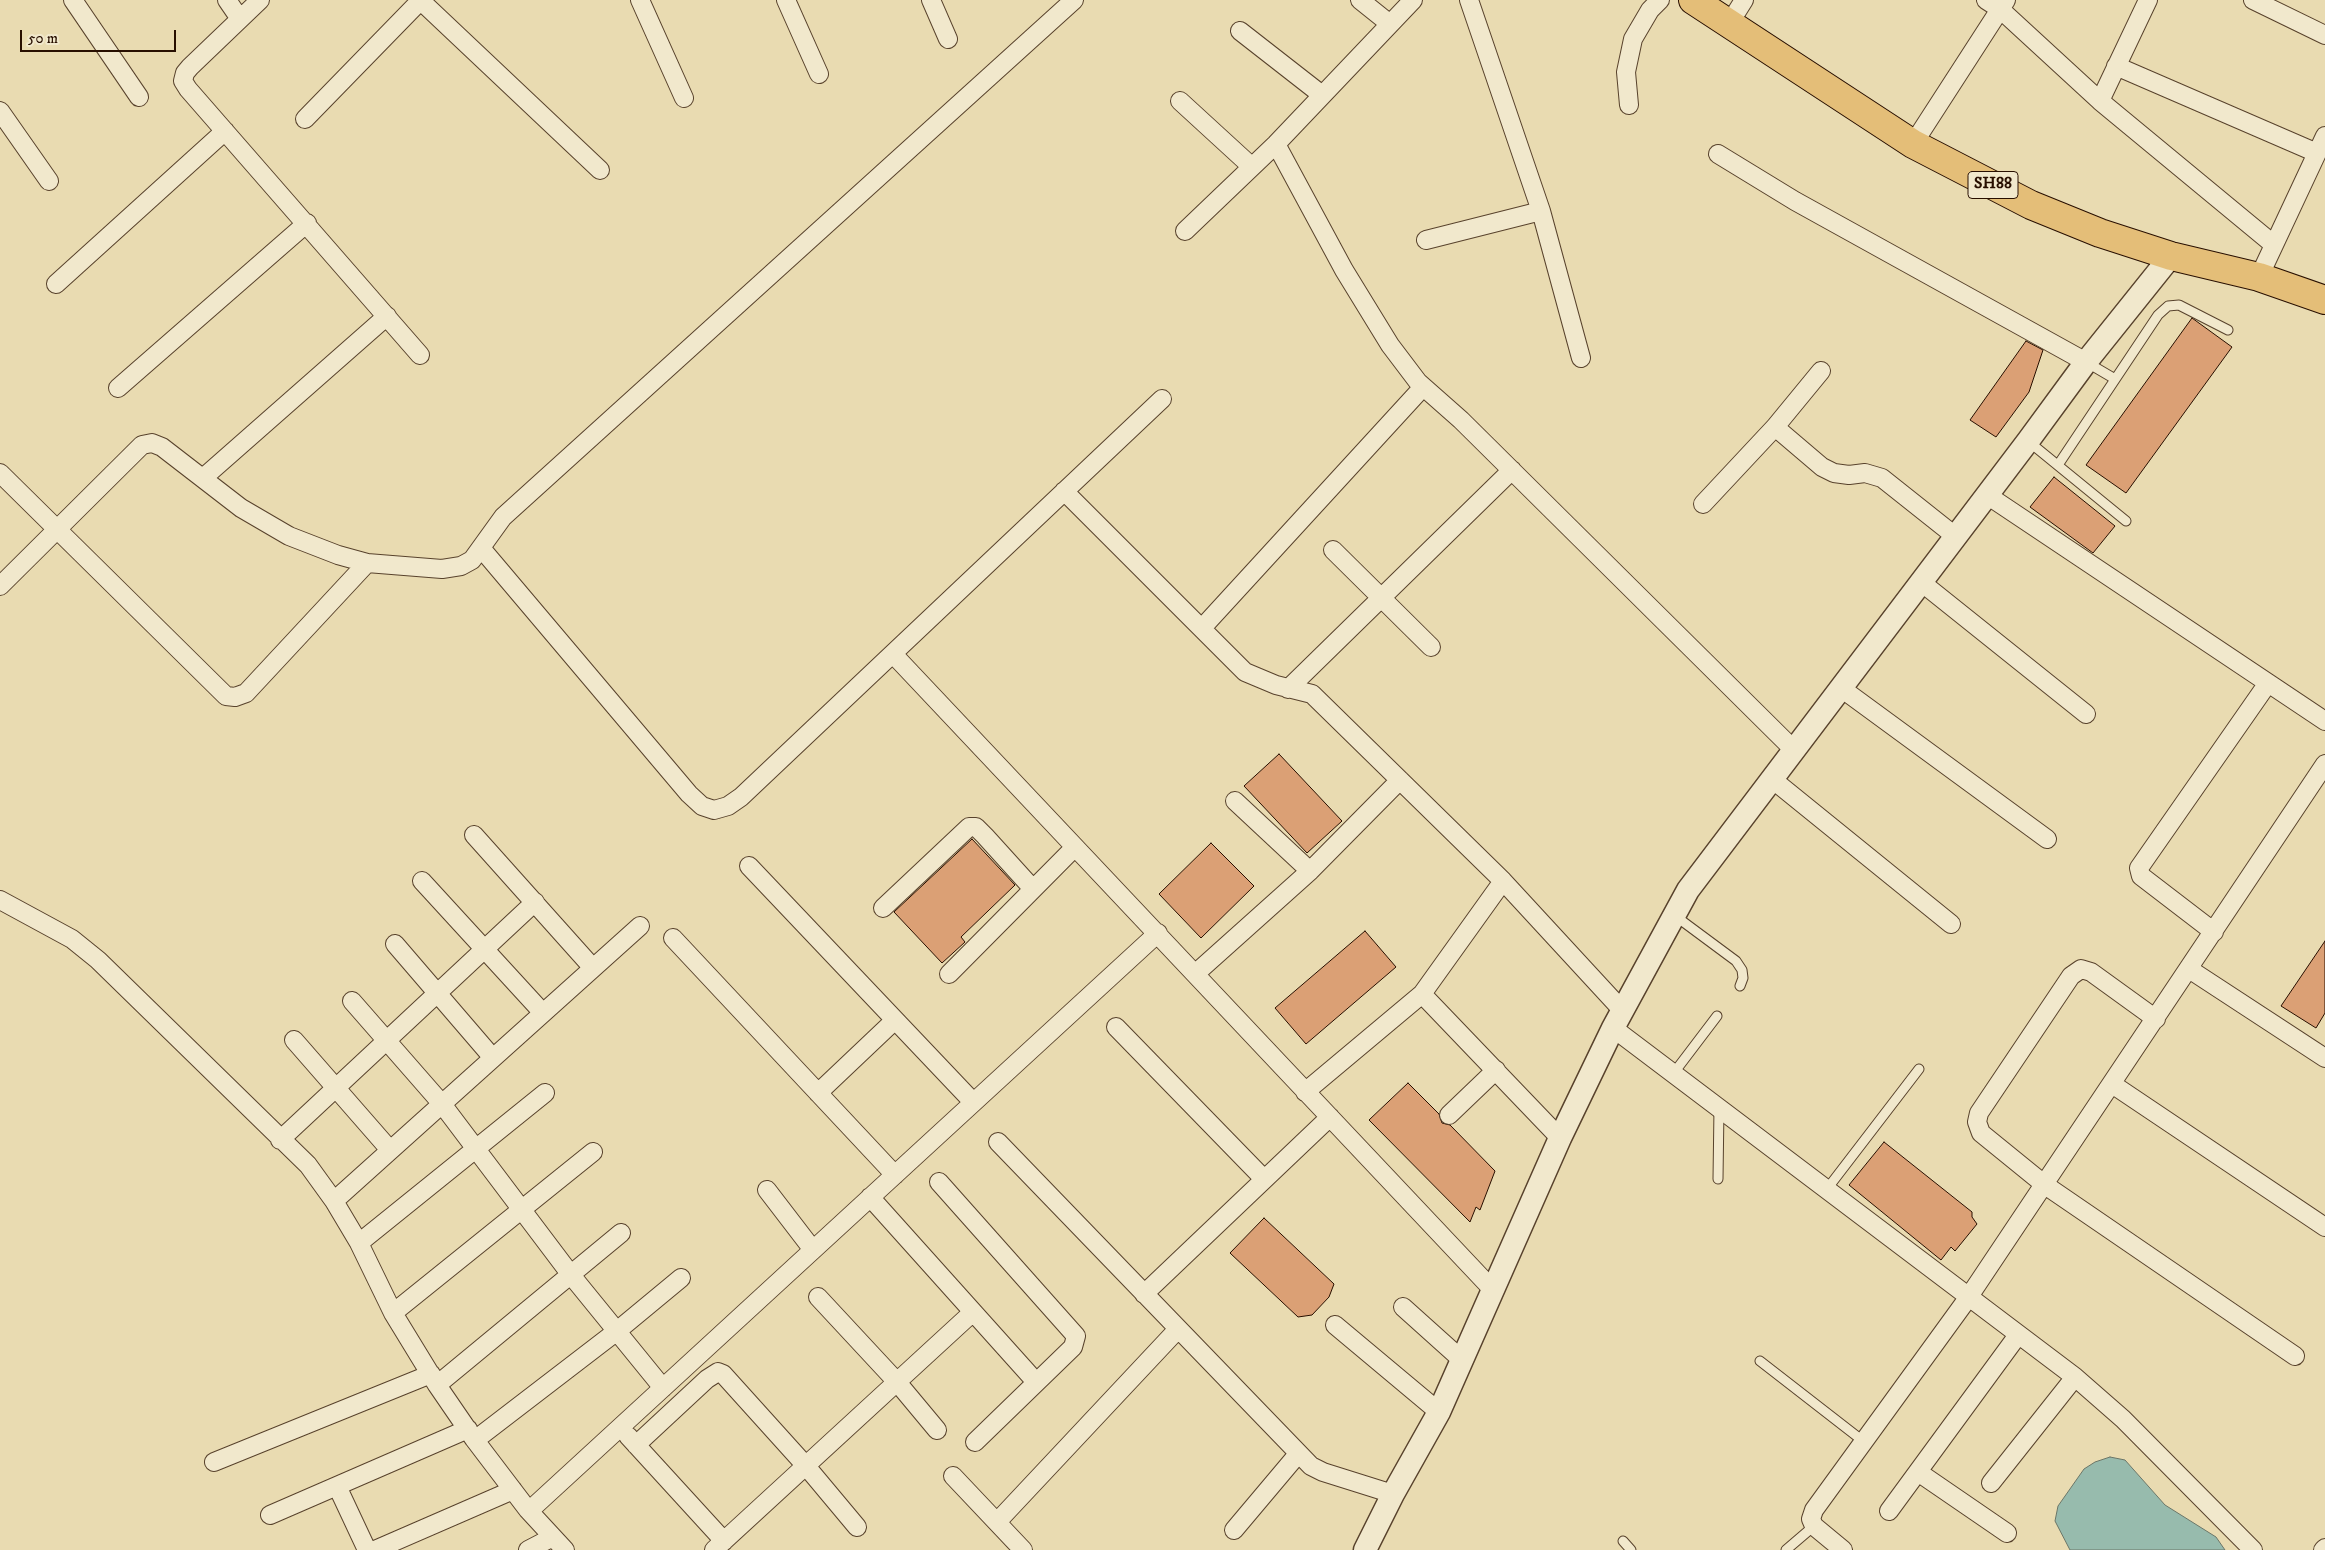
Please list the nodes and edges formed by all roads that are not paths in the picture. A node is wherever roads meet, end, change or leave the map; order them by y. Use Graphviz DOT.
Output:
graph roads {
  1 [pos="74,0"];
  2 [pos="227,0"];
  3 [pos="260,0"];
  4 [pos="420,0"];
  5 [pos="640,0"];
  6 [pos="786,0"];
  7 [pos="931,0"];
  8 [pos="1074,0"];
  9 [pos="1360,0"];
  10 [pos="1413,0"];
  11 [pos="1469,0"];
  12 [pos="1660,0"];
  13 [pos="1693,0"];
  14 [pos="1744,0"];
  15 [pos="2148,0"];
  16 [pos="2253,0"];
  17 [pos="1997,3"];
  18 [pos="240,19"];
  19 [pos="1390,24"];
  20 [pos="1729,24"];
  21 [pos="1240,31"];
  22 [pos="2325,35"];
  23 [pos="948,39"];
  24 [pos="2116,66"];
  25 [pos="819,74"];
  26 [pos="1322,95"];
  27 [pos="139,97"];
  28 [pos="684,98"];
  29 [pos="1180,101"];
  30 [pos="2100,101"];
  31 [pos="1629,105"];
  32 [pos="0,111"];
  33 [pos="305,119"];
  34 [pos="225,131"];
  35 [pos="2325,136"];
  36 [pos="1276,144"];
  37 [pos="1913,144"];
  38 [pos="2317,153"];
  39 [pos="1718,154"];
  40 [pos="1252,167"];
  41 [pos="600,170"];
  42 [pos="49,181"];
  43 [pos="1541,211"];
  44 [pos="307,223"];
  45 [pos="1185,231"];
  46 [pos="1426,240"];
  47 [pos="2274,244"];
  48 [pos="2171,256"];
  49 [pos="2259,277"];
  50 [pos="56,284"];
  51 [pos="2325,300"];
  52 [pos="387,316"];
  53 [pos="2228,330"];
  54 [pos="420,354"];
  55 [pos="1581,358"];
  56 [pos="2086,362"];
  57 [pos="1821,371"];
  58 [pos="2115,380"];
  59 [pos="1423,387"];
  60 [pos="118,388"];
  61 [pos="1162,399"];
  62 [pos="1775,427"];
  63 [pos="2028,441"];
  64 [pos="2058,466"];
  65 [pos="1512,470"];
  66 [pos="0,473"];
  67 [pos="203,478"];
  68 [pos="1064,492"];
  69 [pos="1987,495"];
  70 [pos="1703,504"];
  71 [pos="2126,522"];
  72 [pos="57,530"];
  73 [pos="1955,536"];
  74 [pos="481,548"];
  75 [pos="1333,550"];
  76 [pos="367,564"];
  77 [pos="1921,582"];
  78 [pos="0,586"];
  79 [pos="1381,598"];
  80 [pos="1202,628"];
  81 [pos="1431,648"];
  82 [pos="893,654"];
  83 [pos="2268,683"];
  84 [pos="1841,688"];
  85 [pos="1288,689"];
  86 [pos="2086,714"];
  87 [pos="2325,722"];
  88 [pos="1794,750"];
  89 [pos="2322,774"];
  90 [pos="1772,779"];
  91 [pos="1400,780"];
  92 [pos="1235,801"];
  93 [pos="474,835"];
  94 [pos="2047,839"];
  95 [pos="1075,847"];
  96 [pos="749,866"];
  97 [pos="1310,871"];
  98 [pos="422,881"];
  99 [pos="1504,881"];
  100 [pos="1033,889"];
  101 [pos="0,900"];
  102 [pos="534,902"];
  103 [pos="883,908"];
  104 [pos="1674,915"];
  105 [pos="1951,924"];
  106 [pos="640,926"];
  107 [pos="2214,932"];
  108 [pos="1158,933"];
  109 [pos="674,938"];
  110 [pos="395,944"];
  111 [pos="484,949"];
  112 [pos="593,968"];
  113 [pos="2189,968"];
  114 [pos="949,974"];
  115 [pos="1195,974"];
  116 [pos="1740,986"];
  117 [pos="437,993"];
  118 [pos="1422,994"];
  119 [pos="352,1001"];
  120 [pos="543,1013"];
  121 [pos="1717,1016"];
  122 [pos="1617,1019"];
  123 [pos="2156,1019"];
  124 [pos="895,1020"];
  125 [pos="1116,1027"];
  126 [pos="294,1040"];
  127 [pos="387,1040"];
  128 [pos="493,1058"];
  129 [pos="2325,1058"];
  130 [pos="1920,1069"];
  131 [pos="1496,1070"];
  132 [pos="1673,1074"];
  133 [pos="2112,1084"];
  134 [pos="336,1088"];
  135 [pos="1305,1092"];
  136 [pos="545,1093"];
  137 [pos="818,1093"];
  138 [pos="973,1102"];
  139 [pos="442,1104"];
  140 [pos="1719,1108"];
  141 [pos="1450,1115"];
  142 [pos="1330,1117"];
  143 [pos="1560,1138"];
  144 [pos="280,1140"];
  145 [pos="998,1142"];
  146 [pos="390,1150"];
  147 [pos="477,1150"];
  148 [pos="593,1152"];
  149 [pos="895,1175"];
  150 [pos="1264,1179"];
  151 [pos="1718,1179"];
  152 [pos="940,1182"];
  153 [pos="2045,1185"];
  154 [pos="1827,1189"];
  155 [pos="767,1190"];
  156 [pos="870,1197"];
  157 [pos="334,1200"];
  158 [pos="522,1211"];
  159 [pos="2325,1227"];
  160 [pos="621,1233"];
  161 [pos="359,1243"];
  162 [pos="813,1250"];
  163 [pos="571,1275"];
  164 [pos="682,1278"];
  165 [pos="1493,1290"];
  166 [pos="1144,1294"];
  167 [pos="818,1297"];
  168 [pos="1968,1298"];
  169 [pos="1403,1307"];
  170 [pos="974,1312"];
  171 [pos="394,1313"];
  172 [pos="1335,1325"];
  173 [pos="1178,1329"];
  174 [pos="617,1331"];
  175 [pos="2018,1335"];
  176 [pos="2295,1356"];
  177 [pos="1462,1360"];
  178 [pos="1760,1361"];
  179 [pos="2075,1377"];
  180 [pos="434,1380"];
  181 [pos="897,1382"];
  182 [pos="1036,1382"];
  183 [pos="663,1388"];
  184 [pos="1439,1412"];
  185 [pos="620,1427"];
  186 [pos="937,1430"];
  187 [pos="471,1435"];
  188 [pos="1863,1441"];
  189 [pos="975,1442"];
  190 [pos="636,1445"];
  191 [pos="1298,1454"];
  192 [pos="214,1462"];
  193 [pos="806,1466"];
  194 [pos="1918,1472"];
  195 [pos="954,1476"];
  196 [pos="1991,1483"];
  197 [pos="337,1486"];
  198 [pos="513,1490"];
  199 [pos="1393,1494"];
  200 [pos="529,1511"];
  201 [pos="1889,1511"];
  202 [pos="270,1515"];
  203 [pos="997,1522"];
  204 [pos="1814,1526"];
  205 [pos="857,1527"];
  206 [pos="1234,1530"];
  207 [pos="2006,1533"];
  208 [pos="553,1537"];
  209 [pos="1623,1541"];
  210 [pos="414,1542"];
  211 [pos="719,1546"];
  212 [pos="367,1550"];
  213 [pos="375,1550"];
  214 [pos="528,1550"];
  215 [pos="565,1550"];
  216 [pos="1023,1550"];
  217 [pos="1365,1550"];
  218 [pos="1631,1550"];
  219 [pos="1786,1550"];
  220 [pos="1843,1550"];
  221 [pos="2253,1550"];
  1 -- 27 [label="street"];
  2 -- 18 [label="street"];
  3 -- 18 [label="street"];
  4 -- 33 [label="street"];
  4 -- 41 [label="street"];
  5 -- 28 [label="street"];
  6 -- 25 [label="street"];
  7 -- 23 [label="street"];
  8 -- 74 [label="street"];
  9 -- 19 [label="street"];
  10 -- 19 [label="street"];
  11 -- 43 [label="street"];
  12 -- 31 [label="street"];
  13 -- 20 [label="main road, SH88"];
  14 -- 20 [label="street"];
  15 -- 24 [label="street"];
  16 -- 22 [label="street"];
  17 -- 30 [label="street"];
  17 -- 37 [label="street"];
  18 -- 34 [label="street"];
  19 -- 26 [label="street"];
  20 -- 37 [label="main road, SH88"];
  21 -- 26 [label="street"];
  24 -- 30 [label="street"];
  24 -- 38 [label="street"];
  26 -- 36 [label="street"];
  29 -- 40 [label="street"];
  30 -- 47 [label="street"];
  32 -- 42 [label="street"];
  34 -- 44 [label="street"];
  34 -- 50 [label="street"];
  35 -- 38 [label="street"];
  36 -- 40 [label="street"];
  36 -- 59 [label="street"];
  37 -- 48 [label="main road, SH88"];
  38 -- 47 [label="street"];
  39 -- 56 [label="street"];
  40 -- 45 [label="street"];
  43 -- 46 [label="street"];
  43 -- 55 [label="street"];
  44 -- 52 [label="street"];
  44 -- 60 [label="street"];
  47 -- 49 [label="street"];
  48 -- 49 [label="main road, SH88"];
  48 -- 56 [label="street"];
  49 -- 51 [label="main road, SH88"];
  52 -- 54 [label="street"];
  52 -- 67 [label="street"];
  53 -- 58 [label="lane"];
  56 -- 58 [label="lane"];
  56 -- 63 [label="street"];
  57 -- 62 [label="street"];
  58 -- 64 [label="lane"];
  59 -- 65 [label="street"];
  59 -- 80 [label="street"];
  61 -- 68 [label="street"];
  62 -- 70 [label="street"];
  62 -- 73 [label="street"];
  63 -- 64 [label="lane"];
  63 -- 69 [label="street"];
  64 -- 71 [label="lane"];
  65 -- 79 [label="street"];
  65 -- 88 [label="street"];
  66 -- 72 [label="street"];
  67 -- 72 [label="street"];
  67 -- 76 [label="street"];
  68 -- 80 [label="street"];
  68 -- 82 [label="street"];
  69 -- 73 [label="street"];
  69 -- 83 [label="street"];
  72 -- 76 [label="street"];
  72 -- 78 [label="street"];
  73 -- 77 [label="street"];
  74 -- 76 [label="street"];
  74 -- 82 [label="street"];
  75 -- 79 [label="street"];
  77 -- 84 [label="street"];
  77 -- 86 [label="street"];
  79 -- 81 [label="street"];
  79 -- 85 [label="street"];
  80 -- 85 [label="street"];
  82 -- 95 [label="street"];
  83 -- 87 [label="street"];
  83 -- 107 [label="street"];
  84 -- 88 [label="street"];
  84 -- 94 [label="street"];
  85 -- 91 [label="street"];
  88 -- 90 [label="street"];
  89 -- 107 [label="street"];
  90 -- 104 [label="street"];
  90 -- 105 [label="street"];
  91 -- 97 [label="street"];
  91 -- 99 [label="street"];
  92 -- 97 [label="street"];
  93 -- 102 [label="street"];
  95 -- 100 [label="street"];
  95 -- 108 [label="street"];
  96 -- 124 [label="street"];
  97 -- 115 [label="street"];
  98 -- 111 [label="street"];
  99 -- 118 [label="street"];
  99 -- 122 [label="street"];
  100 -- 103 [label="street"];
  100 -- 114 [label="street"];
  101 -- 144 [label="street"];
  102 -- 111 [label="street"];
  102 -- 112 [label="street"];
  104 -- 116 [label="lane"];
  104 -- 122 [label="street"];
  106 -- 112 [label="street"];
  107 -- 113 [label="street"];
  108 -- 115 [label="street"];
  108 -- 138 [label="street"];
  109 -- 137 [label="street"];
  110 -- 117 [label="street"];
  111 -- 117 [label="street"];
  111 -- 120 [label="street"];
  112 -- 120 [label="street"];
  113 -- 123 [label="street"];
  113 -- 129 [label="street"];
  115 -- 135 [label="street"];
  117 -- 127 [label="street"];
  117 -- 128 [label="street"];
  118 -- 131 [label="street"];
  118 -- 135 [label="street"];
  119 -- 127 [label="street"];
  120 -- 128 [label="street"];
  121 -- 132 [label="lane"];
  122 -- 132 [label="street"];
  122 -- 143 [label="street"];
  123 -- 133 [label="street"];
  123 -- 153 [label="street"];
  124 -- 137 [label="street"];
  124 -- 138 [label="street"];
  125 -- 150 [label="street"];
  126 -- 134 [label="street"];
  127 -- 134 [label="street"];
  127 -- 139 [label="street"];
  128 -- 139 [label="street"];
  130 -- 154 [label="lane"];
  131 -- 141 [label="street"];
  131 -- 143 [label="street"];
  132 -- 140 [label="street"];
  133 -- 153 [label="street"];
  133 -- 159 [label="street"];
  134 -- 144 [label="street"];
  134 -- 146 [label="street"];
  135 -- 142 [label="street"];
  136 -- 147 [label="street"];
  137 -- 149 [label="street"];
  138 -- 149 [label="street"];
  139 -- 146 [label="street"];
  139 -- 147 [label="street"];
  140 -- 151 [label="lane"];
  140 -- 154 [label="street"];
  142 -- 150 [label="street"];
  142 -- 165 [label="street"];
  143 -- 165 [label="street"];
  144 -- 157 [label="street"];
  145 -- 166 [label="street"];
  146 -- 157 [label="street"];
  147 -- 158 [label="street"];
  147 -- 161 [label="street"];
  148 -- 158 [label="street"];
  149 -- 156 [label="street"];
  150 -- 166 [label="street"];
  152 -- 182 [label="street"];
  153 -- 168 [label="street"];
  153 -- 176 [label="street"];
  154 -- 168 [label="street"];
  155 -- 162 [label="street"];
  156 -- 162 [label="street"];
  156 -- 170 [label="street"];
  157 -- 161 [label="street"];
  158 -- 163 [label="street"];
  158 -- 171 [label="street"];
  160 -- 163 [label="street"];
  161 -- 171 [label="street"];
  162 -- 183 [label="street"];
  163 -- 174 [label="street"];
  163 -- 180 [label="street"];
  164 -- 174 [label="street"];
  165 -- 177 [label="street"];
  166 -- 173 [label="street"];
  167 -- 181 [label="street"];
  168 -- 175 [label="street"];
  168 -- 188 [label="street"];
  169 -- 177 [label="street"];
  170 -- 181 [label="street"];
  170 -- 182 [label="street"];
  171 -- 180 [label="street"];
  172 -- 184 [label="street"];
  173 -- 191 [label="street"];
  173 -- 203 [label="street"];
  174 -- 183 [label="street"];
  174 -- 187 [label="street"];
  175 -- 179 [label="street"];
  175 -- 194 [label="street"];
  177 -- 184 [label="street"];
  178 -- 188 [label="lane"];
  179 -- 196 [label="street"];
  179 -- 221 [label="street"];
  180 -- 187 [label="street"];
  180 -- 192 [label="street"];
  181 -- 186 [label="street"];
  181 -- 193 [label="street"];
  182 -- 189 [label="street"];
  183 -- 185 [label="street"];
  184 -- 199 [label="street"];
  185 -- 190 [label="street"];
  185 -- 200 [label="street"];
  187 -- 197 [label="street"];
  187 -- 198 [label="street"];
  188 -- 204 [label="street"];
  190 -- 193 [label="street"];
  190 -- 211 [label="street"];
  191 -- 199 [label="street"];
  191 -- 206 [label="street"];
  193 -- 205 [label="street"];
  193 -- 211 [label="street"];
  194 -- 201 [label="street"];
  194 -- 207 [label="street"];
  195 -- 203 [label="street"];
  197 -- 202 [label="street"];
  197 -- 212 [label="street"];
  198 -- 200 [label="street"];
  198 -- 210 [label="street"];
  199 -- 217 [label="street"];
  200 -- 208 [label="street"];
  203 -- 216 [label="street"];
  204 -- 219 [label="lane"];
  204 -- 220 [label="street"];
  208 -- 214 [label="street"];
  208 -- 215 [label="street"];
  209 -- 218 [label="lane"];
  210 -- 213 [label="street"];
}
